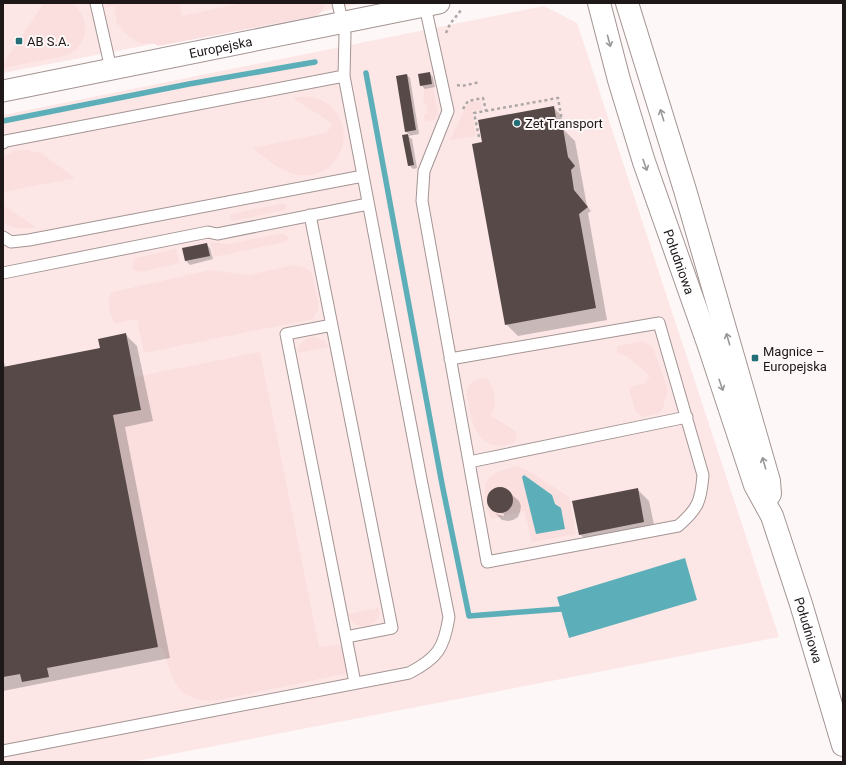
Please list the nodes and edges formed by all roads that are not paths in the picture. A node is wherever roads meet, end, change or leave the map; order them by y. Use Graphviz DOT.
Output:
graph roads {
  1 [pos="96,3"];
  2 [pos="338,3"];
  3 [pos="599,3"];
  4 [pos="627,3"];
  5 [pos="432,4"];
  6 [pos="342,23"];
  7 [pos="111,70"];
  8 [pos="344,76"];
  9 [pos="3,91"];
  10 [pos="3,142"];
  11 [pos="363,176"];
  12 [pos="368,204"];
  13 [pos="310,215"];
  14 [pos="3,237"];
  15 [pos="3,272"];
  16 [pos="332,325"];
  17 [pos="450,358"];
  18 [pos="687,417"];
  19 [pos="469,462"];
  20 [pos="772,516"];
  21 [pos="346,637"];
  22 [pos="355,683"];
  23 [pos="843,746"];
  24 [pos="3,751"];
  1 -- 7 [label="lane"];
  2 -- 6 [label="lane"];
  3 -- 20 [label="main road, Południowa, one-way"];
  20 -- 4 [label="main road, Południowa, one-way"];
  5 -- 6 [label="street, Europejska"];
  5 -- 17 [label="lane"];
  6 -- 7 [label="street, Europejska"];
  6 -- 8 [label="lane"];
  7 -- 9 [label="street, Europejska"];
  8 -- 10 [label="lane"];
  8 -- 11 [label="lane"];
  11 -- 12 [label="lane"];
  11 -- 14 [label="lane"];
  12 -- 13 [label="lane"];
  12 -- 22 [label="lane"];
  13 -- 15 [label="lane"];
  13 -- 16 [label="lane"];
  16 -- 21 [label="lane"];
  16 -- 21 [label="lane"];
  17 -- 18 [label="lane"];
  17 -- 19 [label="lane"];
  18 -- 19 [label="lane"];
  18 -- 19 [label="lane"];
  20 -- 23 [label="main road, Południowa"];
  21 -- 22 [label="lane"];
  22 -- 24 [label="lane"];
}
